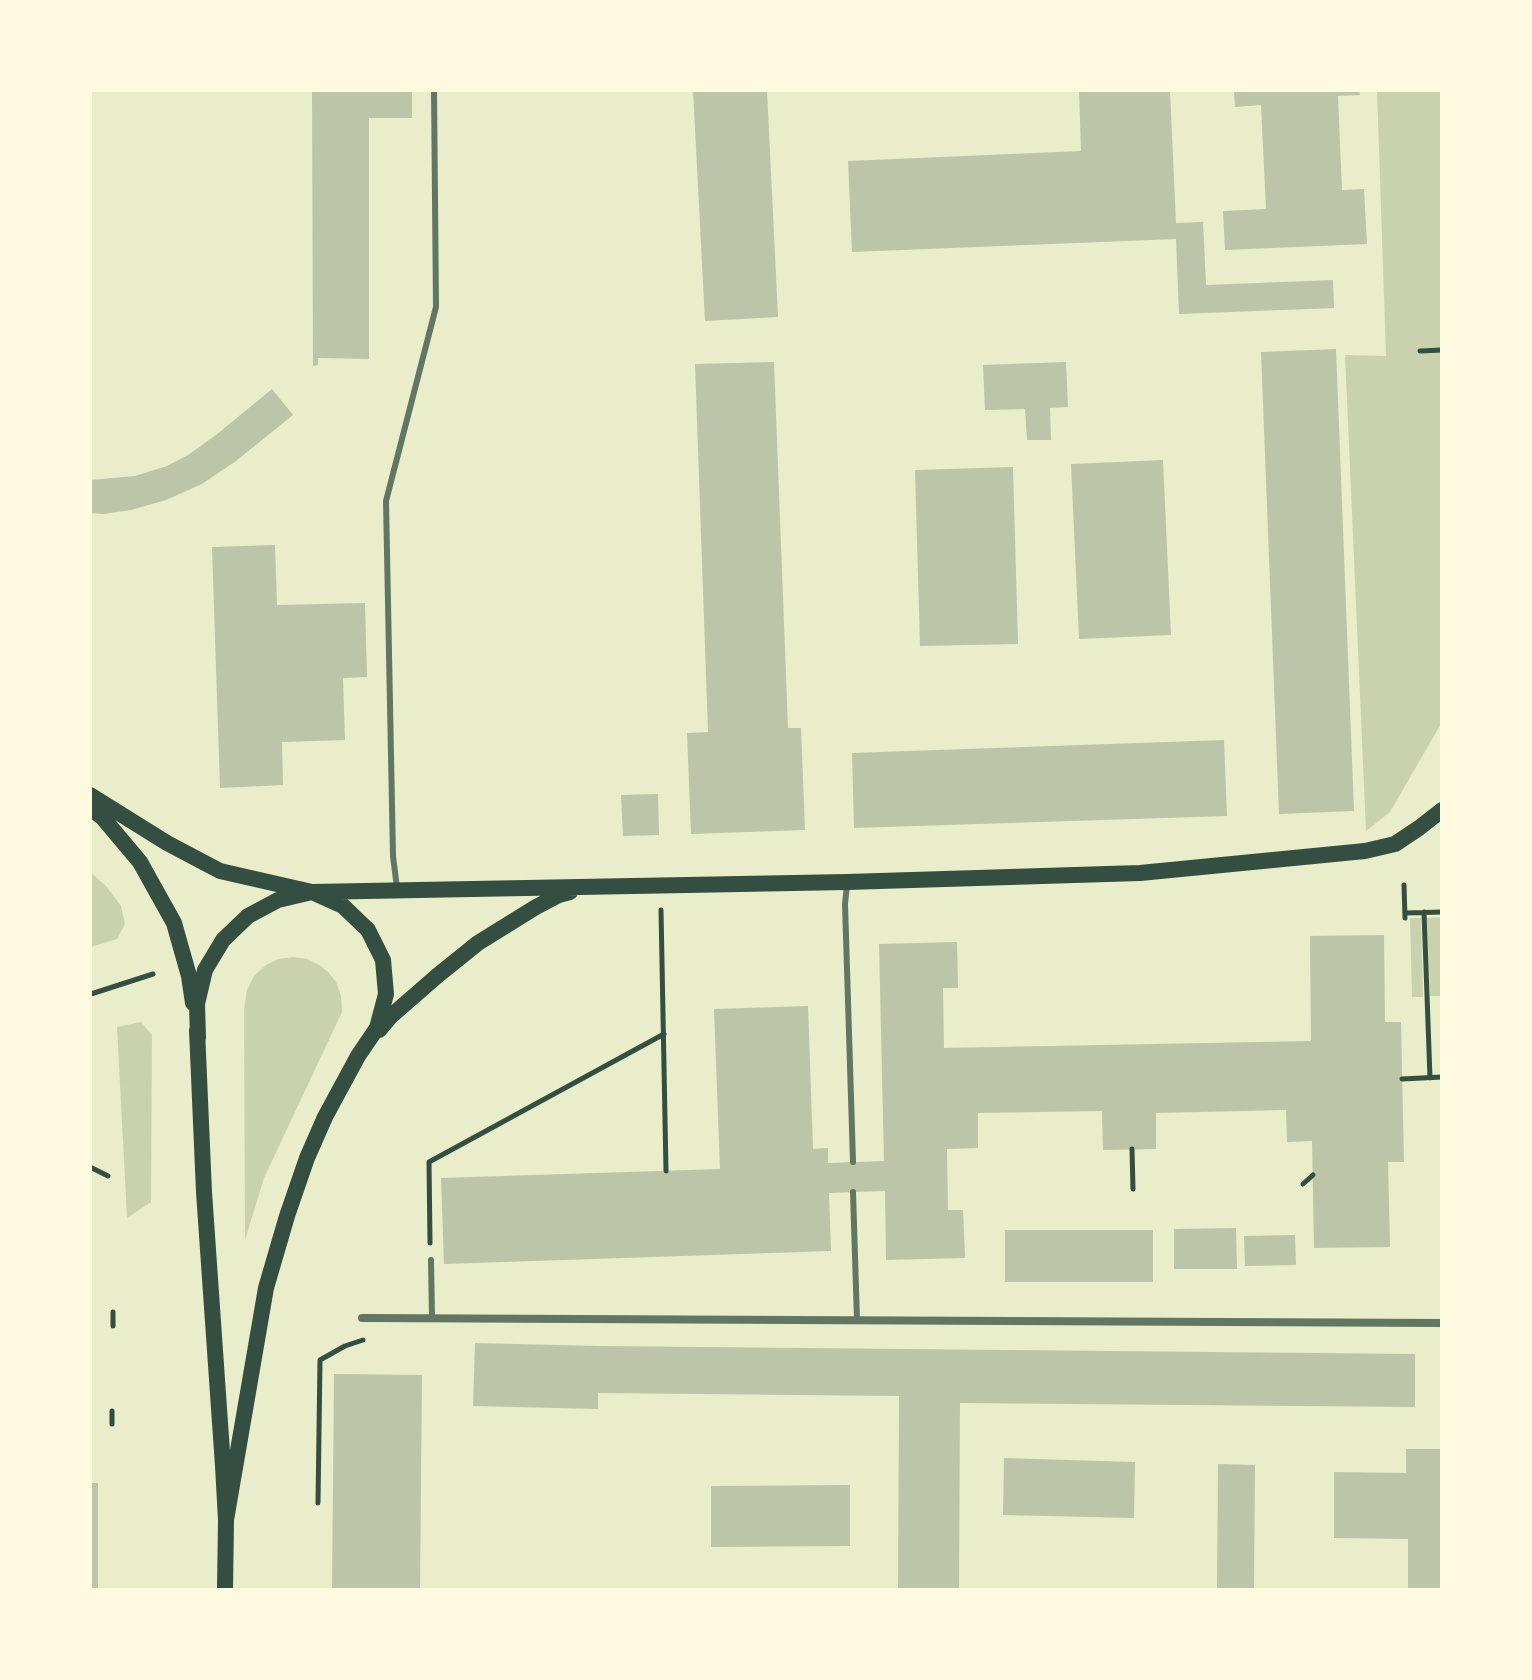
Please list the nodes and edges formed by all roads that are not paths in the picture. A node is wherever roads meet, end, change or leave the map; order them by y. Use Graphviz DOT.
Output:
graph roads {
  1 [pos="434,90"];
  2 [pos="90,795"];
  3 [pos="90,808"];
  4 [pos="1442,810"];
  5 [pos="847,882"];
  6 [pos="589,888"];
  7 [pos="397,889"];
  8 [pos="312,892"];
  9 [pos="198,1038"];
  10 [pos="358,1056"];
  11 [pos="853,1162"];
  12 [pos="853,1192"];
  13 [pos="431,1260"];
  14 [pos="362,1318"];
  15 [pos="432,1318"];
  16 [pos="857,1320"];
  17 [pos="1442,1323"];
  18 [pos="226,1520"];
  19 [pos="225,1590"];
  1 -- 7 [label="lane"];
  2 -- 8 [label="main road"];
  3 -- 9 [label="main road"];
  4 -- 5 [label="main road"];
  5 -- 6 [label="main road"];
  5 -- 11 [label="lane"];
  6 -- 7 [label="main road"];
  6 -- 10 [label="main road"];
  7 -- 8 [label="main road"];
  8 -- 9 [label="main road"];
  8 -- 10 [label="main road"];
  9 -- 18 [label="main road"];
  10 -- 18 [label="main road"];
  12 -- 16 [label="lane"];
  13 -- 15 [label="lane"];
  14 -- 15 [label="street"];
  15 -- 16 [label="street"];
  16 -- 17 [label="street"];
  18 -- 19 [label="main road"];
}
